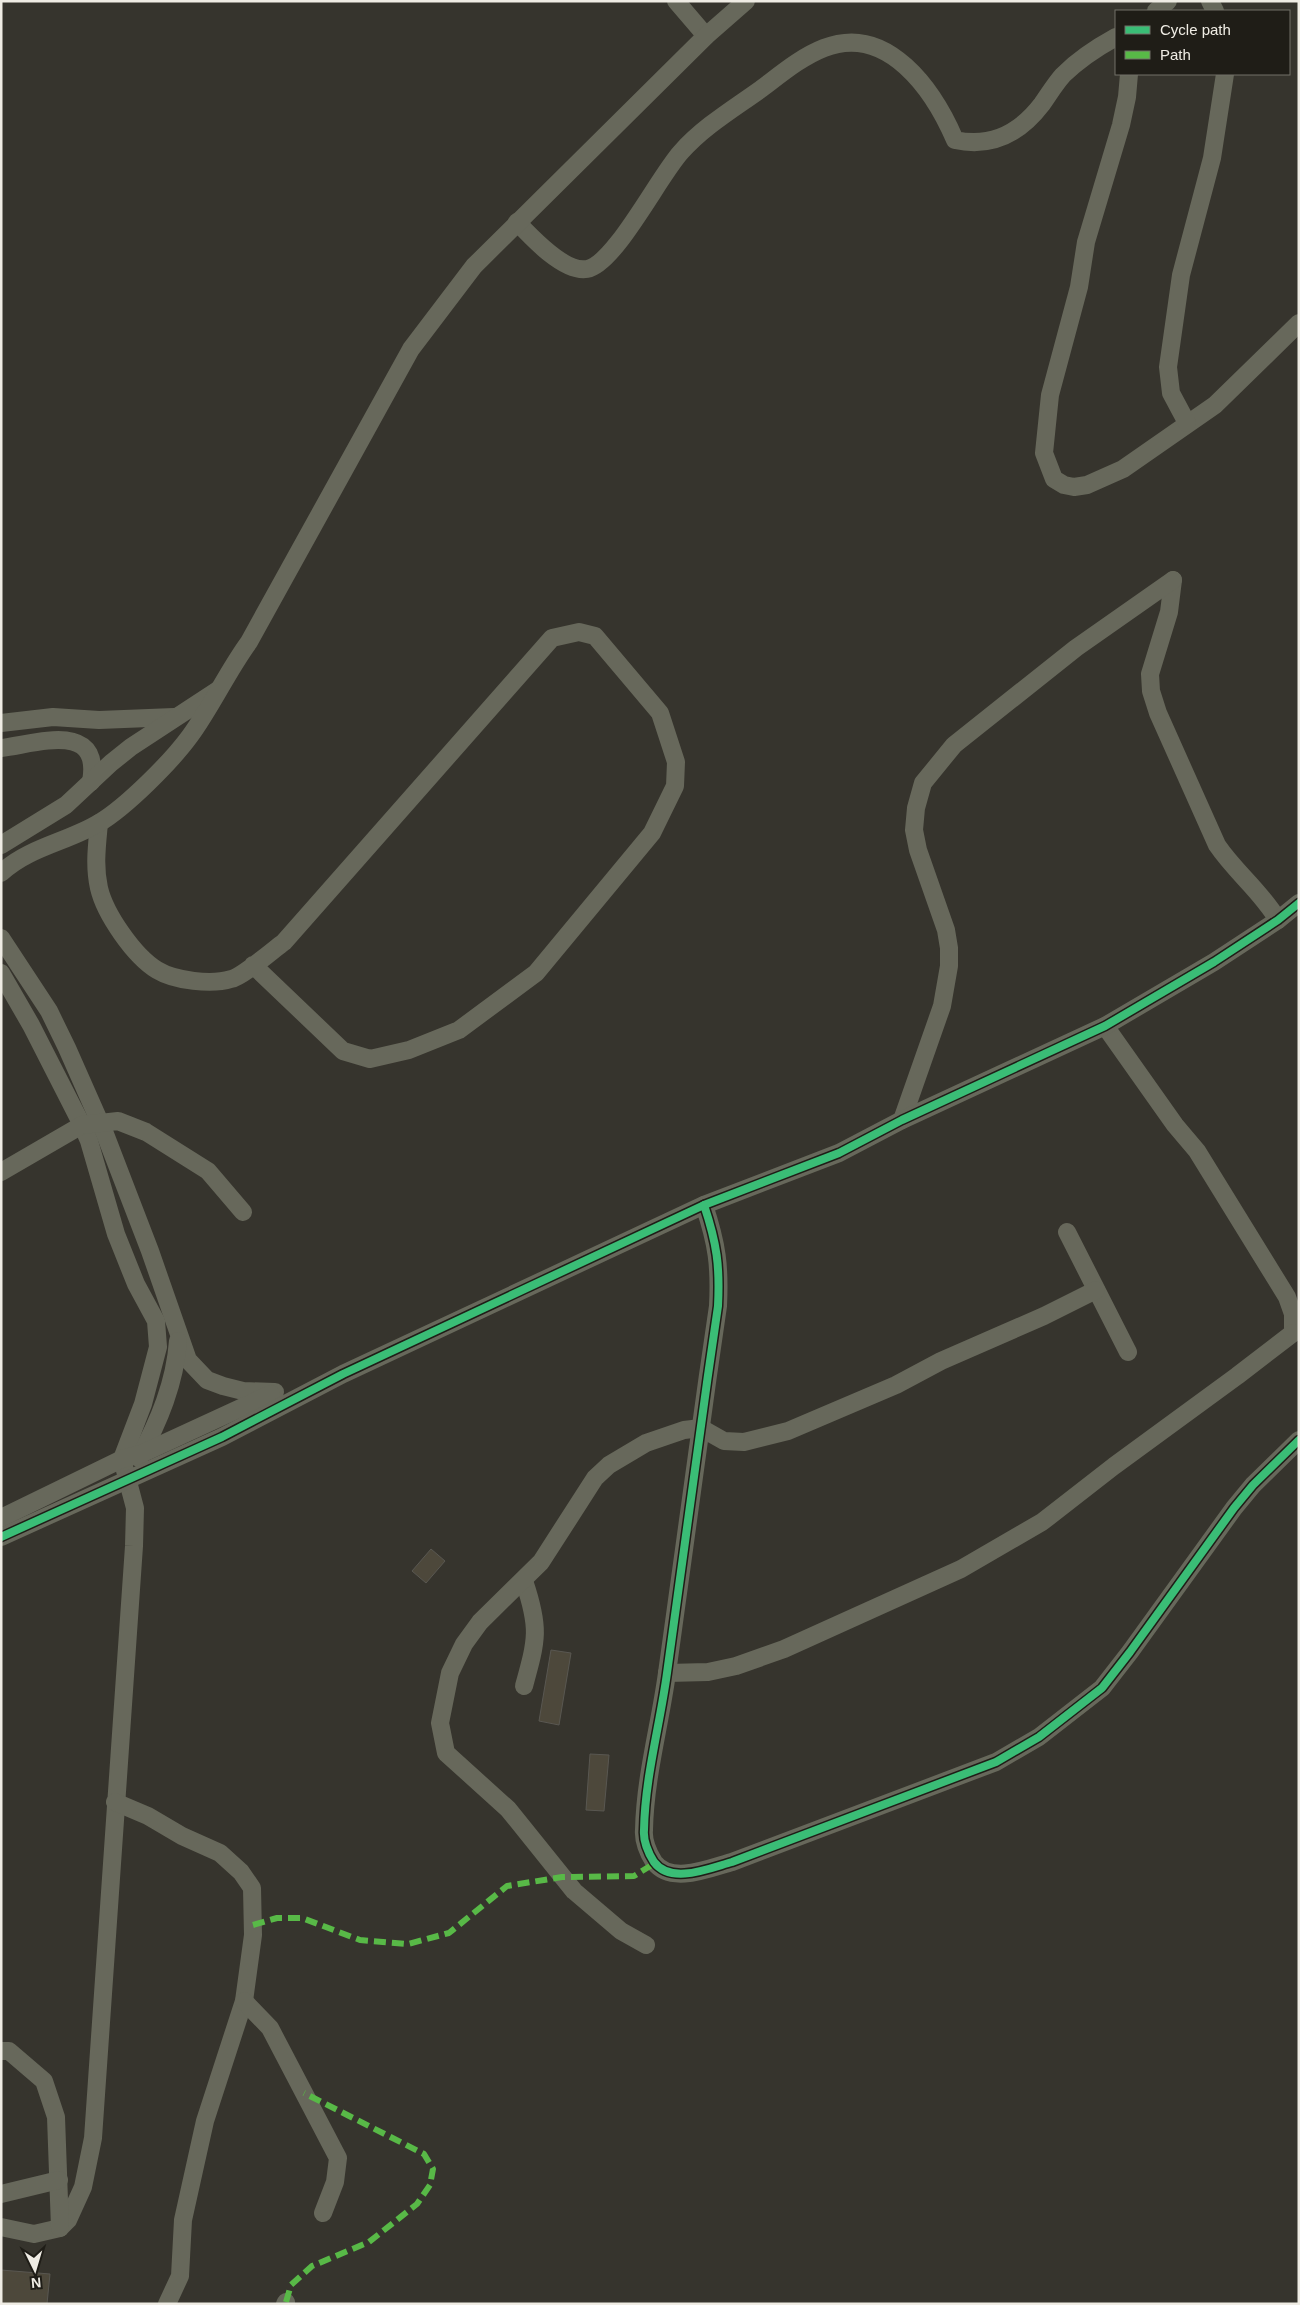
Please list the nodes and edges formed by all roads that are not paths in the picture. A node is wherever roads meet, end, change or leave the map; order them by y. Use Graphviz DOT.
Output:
graph roads {
  1 [pos="676,1"];
  2 [pos="746,1"];
  3 [pos="1168,1"];
  4 [pos="1157,10"];
  5 [pos="706,36"];
  6 [pos="1115,38"];
  7 [pos="1129,75"];
  8 [pos="1225,75"];
  9 [pos="517,222"];
  10 [pos="1299,323"];
  11 [pos="1187,424"];
  12 [pos="218,690"];
  13 [pos="175,717"];
  14 [pos="1,723"];
  15 [pos="1,748"];
  16 [pos="91,782"];
  17 [pos="99,823"];
  18 [pos="1,845"];
  19 [pos="1,873"];
  20 [pos="1299,903"];
  21 [pos="1278,920"];
  22 [pos="1,938"];
  23 [pos="253,965"];
  24 [pos="1,973"];
  25 [pos="1105,1026"];
  26 [pos="902,1120"];
  27 [pos="91,1124"];
  28 [pos="1,1172"];
  29 [pos="704,1205"];
  30 [pos="243,1212"];
  31 [pos="1068,1232"];
  32 [pos="1096,1290"];
  33 [pos="1296,1334"];
  34 [pos="179,1336"];
  35 [pos="1128,1352"];
  36 [pos="343,1374"];
  37 [pos="275,1392"];
  38 [pos="701,1428"];
  39 [pos="1299,1440"];
  40 [pos="141,1454"];
  41 [pos="122,1459"];
  42 [pos="127,1480"];
  43 [pos="1,1518"];
  44 [pos="1,1537"];
  45 [pos="524,1581"];
  46 [pos="667,1673"];
  47 [pos="524,1686"];
  48 [pos="115,1802"];
  49 [pos="646,1945"];
  50 [pos="244,2001"];
  51 [pos="1,2051"];
  52 [pos="59,2180"];
  53 [pos="1,2194"];
  54 [pos="323,2213"];
  55 [pos="1,2227"];
  56 [pos="60,2228"];
  57 [pos="167,2304"];
  1 -- 5 [label="street"];
  2 -- 5 [label="street"];
  3 -- 4 [label="street"];
  5 -- 9 [label="street"];
  6 -- 9 [label="street"];
  7 -- 11 [label="street"];
  8 -- 11 [label="street"];
  9 -- 12 [label="street"];
  10 -- 11 [label="street"];
  12 -- 13 [label="street"];
  12 -- 17 [label="street"];
  13 -- 14 [label="street"];
  13 -- 16 [label="street"];
  15 -- 16 [label="street"];
  16 -- 18 [label="street"];
  17 -- 19 [label="street"];
  17 -- 23 [label="street"];
  20 -- 21 [label="street"];
  21 -- 25 [label="street"];
  21 -- 26 [label="street"];
  22 -- 27 [label="street"];
  23 -- 23 [label="street"];
  24 -- 27 [label="street"];
  25 -- 26 [label="street"];
  25 -- 33 [label="street"];
  26 -- 29 [label="street"];
  27 -- 28 [label="street"];
  27 -- 30 [label="street"];
  27 -- 34 [label="street"];
  27 -- 41 [label="street"];
  29 -- 36 [label="street"];
  29 -- 38 [label="street"];
  31 -- 32 [label="street"];
  32 -- 35 [label="street"];
  32 -- 38 [label="street"];
  33 -- 46 [label="street"];
  34 -- 37 [label="street"];
  34 -- 40 [label="street"];
  36 -- 37 [label="street"];
  36 -- 42 [label="street"];
  37 -- 40 [label="street"];
  38 -- 45 [label="street"];
  38 -- 46 [label="street"];
  39 -- 46 [label="street"];
  40 -- 41 [label="street"];
  40 -- 42 [label="street"];
  41 -- 42 [label="street"];
  41 -- 43 [label="street"];
  42 -- 44 [label="street"];
  42 -- 48 [label="street"];
  45 -- 47 [label="street"];
  45 -- 49 [label="street"];
  48 -- 50 [label="street"];
  48 -- 56 [label="street"];
  50 -- 54 [label="street"];
  50 -- 57 [label="street"];
  51 -- 52 [label="street"];
  52 -- 53 [label="street"];
  52 -- 56 [label="street"];
  55 -- 56 [label="street"];
}
